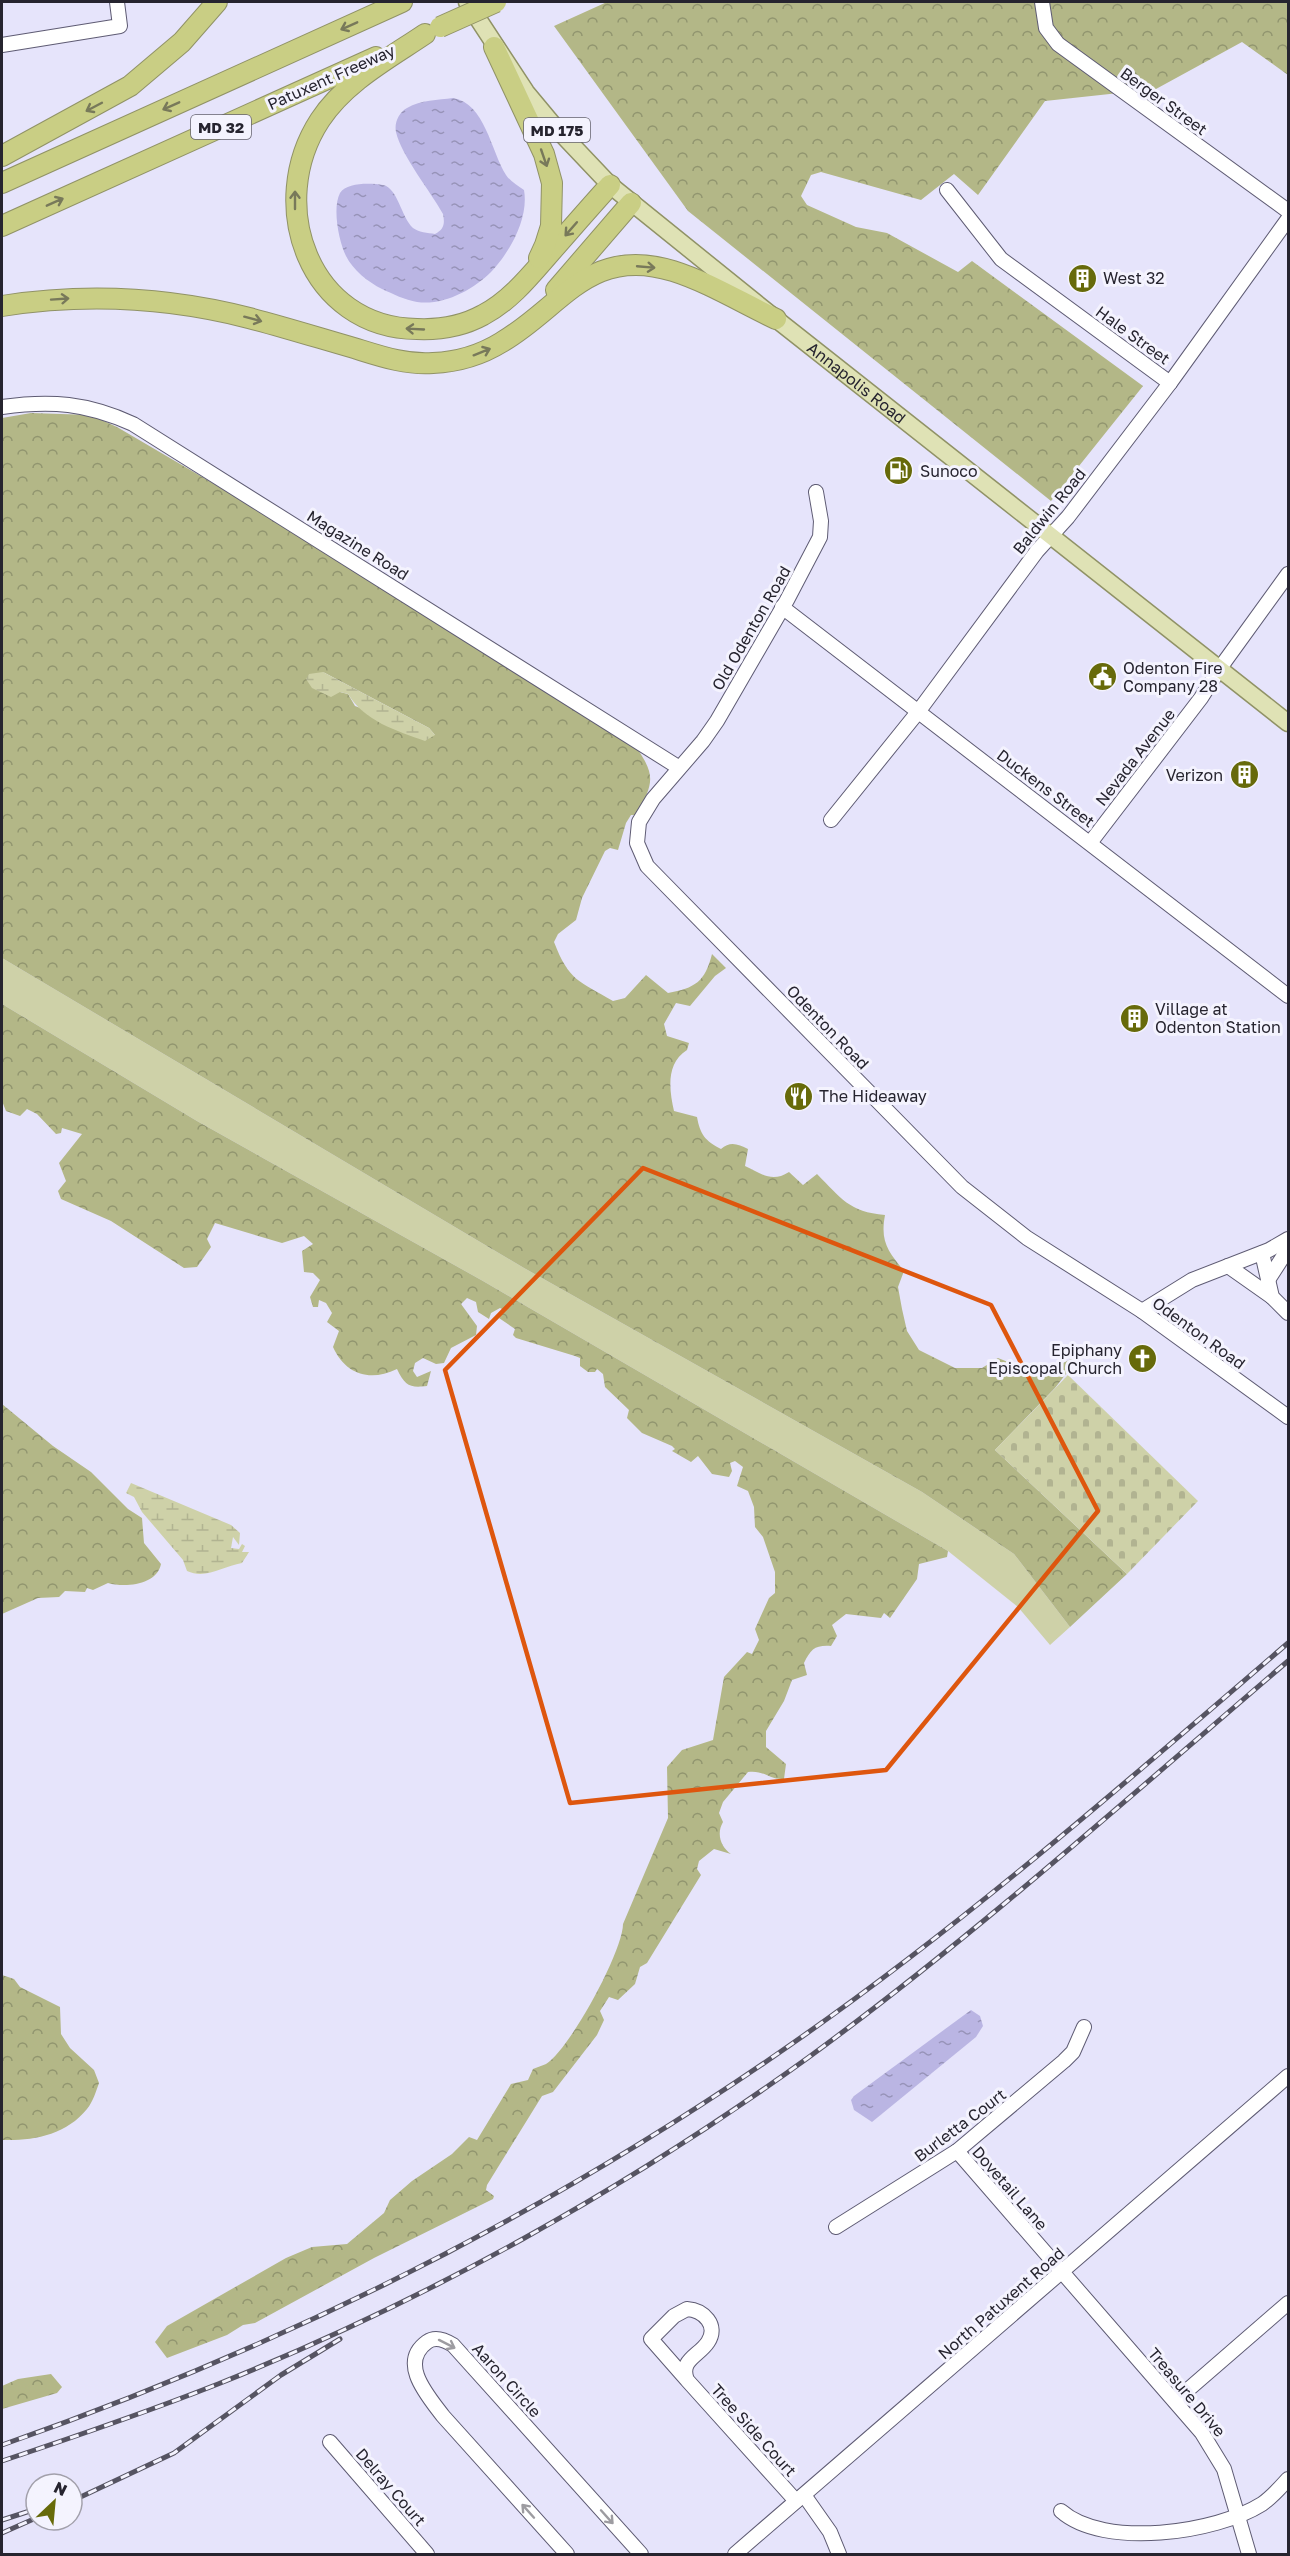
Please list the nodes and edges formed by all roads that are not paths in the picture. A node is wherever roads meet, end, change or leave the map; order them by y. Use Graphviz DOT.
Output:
graph roads {
  1 [pos="117,2"];
  2 [pos="217,2"];
  3 [pos="402,2"];
  4 [pos="467,2"];
  5 [pos="496,2"];
  6 [pos="1042,2"];
  7 [pos="433,31"];
  8 [pos="2,45"];
  9 [pos="494,47"];
  10 [pos="2,156"];
  11 [pos="2,183"];
  12 [pos="610,185"];
  13 [pos="947,190"];
  14 [pos="631,203"];
  15 [pos="1288,211"];
  16 [pos="1288,219"];
  17 [pos="2,226"];
  18 [pos="528,278"];
  19 [pos="2,306"];
  20 [pos="776,319"];
  21 [pos="523,328"];
  22 [pos="1170,383"];
  23 [pos="2,407"];
  24 [pos="816,492"];
  25 [pos="1051,535"];
  26 [pos="1288,574"];
  27 [pos="782,607"];
  28 [pos="1220,668"];
  29 [pos="918,712"];
  30 [pos="1288,723"];
  31 [pos="678,767"];
  32 [pos="831,820"];
  33 [pos="1090,843"];
  34 [pos="1288,996"];
  35 [pos="1288,1239"];
  36 [pos="1288,1249"];
  37 [pos="1262,1254"];
  38 [pos="1228,1266"];
  39 [pos="1268,1280"];
  40 [pos="1272,1297"];
  41 [pos="1142,1311"];
  42 [pos="1288,1313"];
  43 [pos="1288,1417"];
  44 [pos="1084,2027"];
  45 [pos="1288,2076"];
  46 [pos="957,2151"];
  47 [pos="836,2227"];
  48 [pos="1062,2273"];
  49 [pos="1288,2303"];
  50 [pos="687,2380"];
  51 [pos="1175,2401"];
  52 [pos="330,2442"];
  53 [pos="1288,2479"];
  54 [pos="800,2498"];
  55 [pos="1061,2511"];
  56 [pos="1238,2514"];
  57 [pos="427,2554"];
  58 [pos="567,2554"];
  59 [pos="641,2554"];
  60 [pos="735,2554"];
  61 [pos="839,2554"];
  62 [pos="1249,2554"];
  1 -- 8 [label="street"];
  2 -- 10 [label="highway, one-way"];
  3 -- 11 [label="highway, MD 32, one-way"];
  4 -- 9 [label="main road, Annapolis Road / MD 175"];
  5 -- 7 [label="highway, Patuxent Freeway / MD 32, bridge"];
  6 -- 15 [label="street, Berger Street"];
  17 -- 7 [label="highway, Patuxent Freeway / MD 32, one-way"];
  18 -- 7 [label="highway, one-way"];
  9 -- 12 [label="main road, Annapolis Road / MD 175"];
  9 -- 18 [label="highway, one-way"];
  12 -- 14 [label="main road, Annapolis Road / MD 175"];
  12 -- 18 [label="highway, one-way"];
  13 -- 22 [label="street, Hale Street"];
  14 -- 20 [label="main road, Annapolis Road / MD 175"];
  14 -- 21 [label="highway"];
  16 -- 22 [label="street, Baldwin Road"];
  19 -- 21 [label="highway, one-way"];
  21 -- 20 [label="highway, one-way"];
  20 -- 25 [label="main road, Annapolis Road / MD 175"];
  22 -- 25 [label="street, Baldwin Road"];
  23 -- 31 [label="street, Magazine Road"];
  24 -- 27 [label="street, Old Odenton Road"];
  25 -- 28 [label="main road, Annapolis Road / MD 175"];
  25 -- 29 [label="street, Baldwin Road"];
  26 -- 28 [label="street, Nevada Avenue"];
  27 -- 29 [label="street, Duckens Street"];
  27 -- 31 [label="street, Old Odenton Road"];
  28 -- 30 [label="main road, Annapolis Road / MD 175"];
  28 -- 33 [label="street, Nevada Avenue"];
  29 -- 32 [label="street, Baldwin Road"];
  29 -- 33 [label="street, Duckens Street"];
  31 -- 41 [label="street, Odenton Road"];
  33 -- 34 [label="street, Duckens Street"];
  35 -- 37 [label="street"];
  36 -- 39 [label="street"];
  37 -- 38 [label="street"];
  37 -- 39 [label="street"];
  38 -- 40 [label="street"];
  38 -- 41 [label="street"];
  39 -- 40 [label="street"];
  40 -- 42 [label="street"];
  41 -- 43 [label="street, Odenton Road"];
  44 -- 46 [label="street, Burletta Court"];
  45 -- 48 [label="street, North Patuxent Road"];
  46 -- 47 [label="street, Burletta Court"];
  46 -- 48 [label="street, Dovetail Lane"];
  48 -- 51 [label="street, Treasure Drive"];
  48 -- 54 [label="street, North Patuxent Road"];
  49 -- 51 [label="street"];
  50 -- 50 [label="street, Tree Side Court"];
  50 -- 54 [label="street, Tree Side Court"];
  51 -- 56 [label="street, Treasure Drive"];
  52 -- 57 [label="street, Delray Court"];
  53 -- 56 [label="street"];
  54 -- 60 [label="street, North Patuxent Road"];
  54 -- 61 [label="street, Tree Side Court"];
  55 -- 56 [label="street"];
  56 -- 62 [label="street, Treasure Drive"];
  58 -- 59 [label="street, Aaron Circle, one-way"];
}
